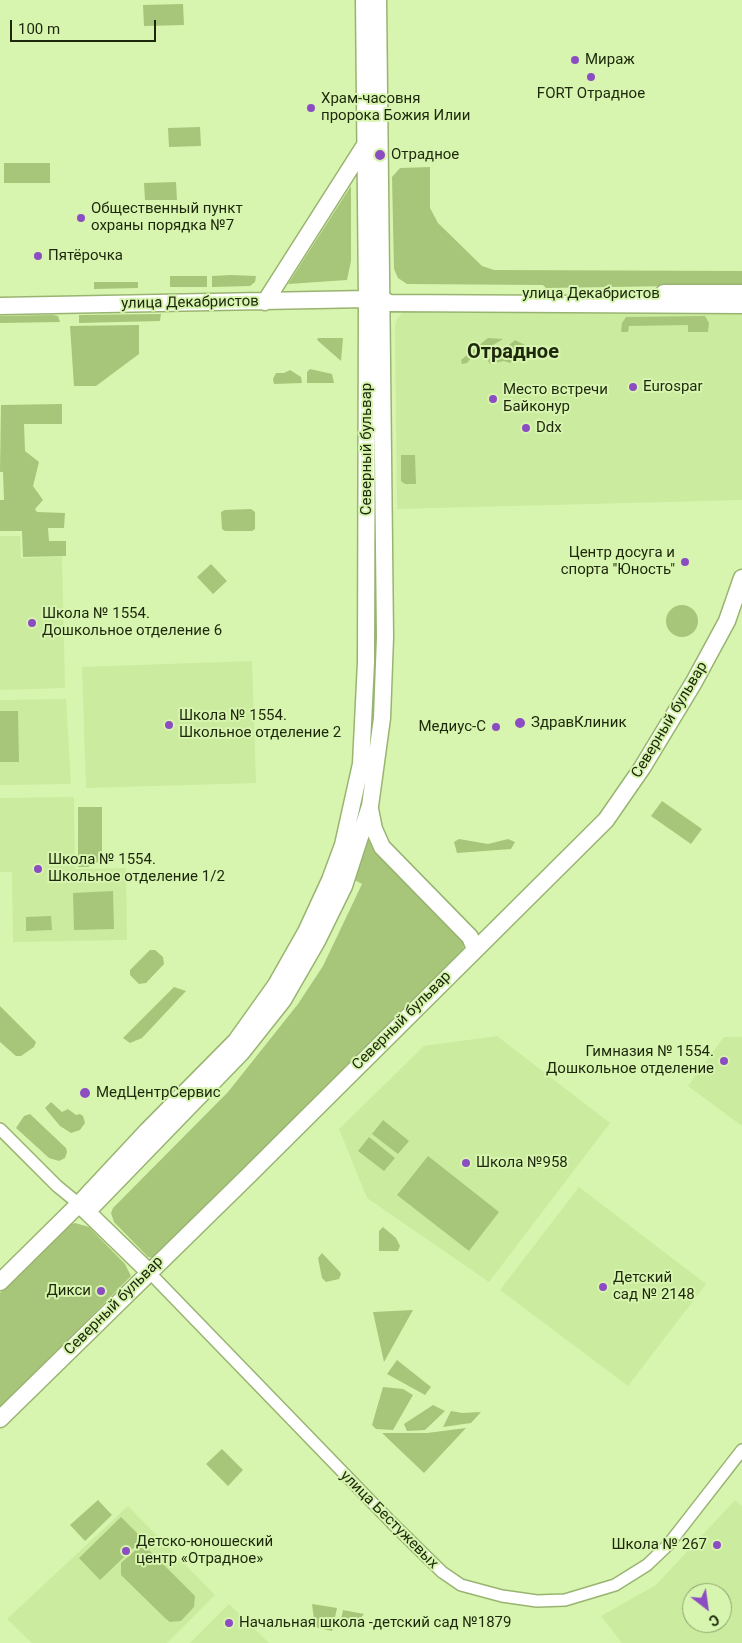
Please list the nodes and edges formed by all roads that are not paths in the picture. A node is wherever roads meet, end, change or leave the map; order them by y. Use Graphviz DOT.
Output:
graph roads {
  1 [pos="364,0"];
  2 [pos="378,0"];
  3 [pos="365,145"];
  4 [pos="742,293"];
  5 [pos="374,299"];
  6 [pos="265,302"];
  7 [pos="742,305"];
  8 [pos="0,306"];
  9 [pos="742,578"];
  10 [pos="370,806"];
  11 [pos="475,948"];
  12 [pos="0,1129"];
  13 [pos="83,1208"];
  14 [pos="149,1272"];
  15 [pos="0,1282"];
  16 [pos="0,1418"];
  17 [pos="742,1450"];
  1 -- 3 [label="main road"];
  2 -- 5 [label="main road"];
  3 -- 5 [label="main road"];
  3 -- 6 [label="main road"];
  4 -- 5 [label="main road, улица Декабристов"];
  5 -- 6 [label="main road, улица Декабристов"];
  5 -- 7 [label="main road, улица Декабристов"];
  5 -- 10 [label="main road, Северный бульвар"];
  5 -- 13 [label="main road, Северный бульвар"];
  6 -- 8 [label="main road, улица Декабристов"];
  9 -- 11 [label="main road, Северный бульвар"];
  10 -- 11 [label="main road"];
  10 -- 13 [label="main road, Северный бульвар"];
  11 -- 14 [label="main road, Северный бульвар"];
  12 -- 13 [label="street"];
  13 -- 14 [label="main road, улица Бестужевых"];
  13 -- 15 [label="main road, Северный бульвар"];
  14 -- 16 [label="main road, Северный бульвар"];
  14 -- 17 [label="street, улица Бестужевых"];
}
